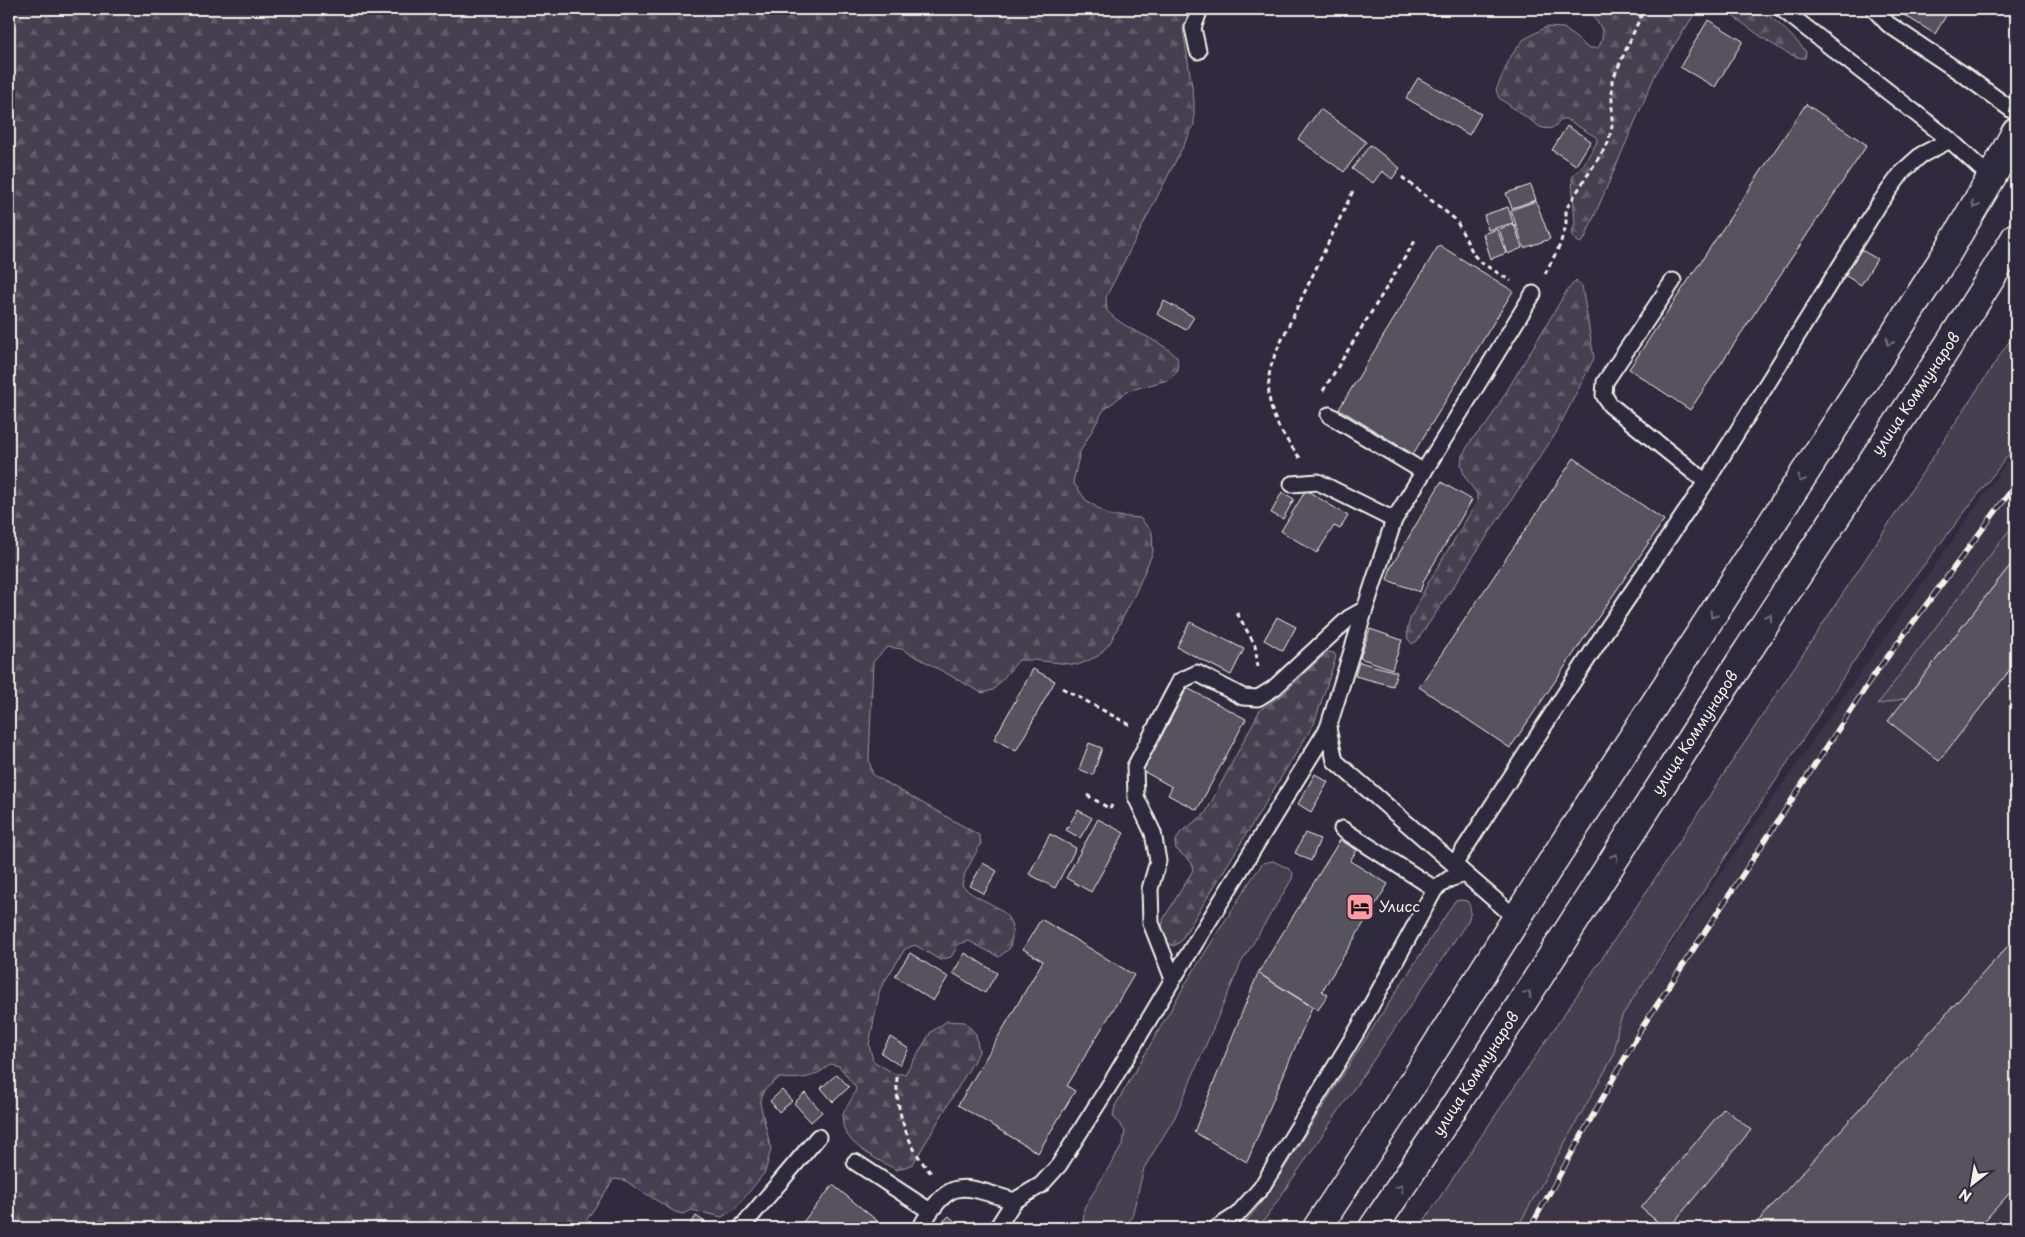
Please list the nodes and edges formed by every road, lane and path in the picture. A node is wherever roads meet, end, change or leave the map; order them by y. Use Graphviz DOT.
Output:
graph roads {
  1 [pos="1200,9"];
  2 [pos="1644,9"];
  3 [pos="1782,9"];
  4 [pos="1874,9"];
  5 [pos="1198,51"];
  6 [pos="2016,113"];
  7 [pos="2016,132"];
  8 [pos="1950,140"];
  9 [pos="1402,177"];
  10 [pos="1992,178"];
  11 [pos="1353,191"];
  12 [pos="2016,237"];
  13 [pos="1415,240"];
  14 [pos="1672,281"];
  15 [pos="1533,294"];
  16 [pos="1329,415"];
  17 [pos="1424,472"];
  18 [pos="1318,482"];
  19 [pos="1706,482"];
  20 [pos="1292,484"];
  21 [pos="1394,520"];
  22 [pos="1364,609"];
  23 [pos="1237,613"];
  24 [pos="1062,688"];
  25 [pos="1258,698"];
  26 [pos="1118,719"];
  27 [pos="1328,728"];
  28 [pos="1342,829"];
  29 [pos="1460,869"];
  30 [pos="1435,889"];
  31 [pos="1517,919"];
  32 [pos="1173,979"];
  33 [pos="898,1077"];
  34 [pos="818,1137"];
  35 [pos="855,1162"];
  36 [pos="948,1192"];
  37 [pos="1014,1201"];
  38 [pos="930,1211"];
  39 [pos="741,1228"];
  40 [pos="920,1228"];
  41 [pos="997,1228"];
  42 [pos="1217,1228"];
  43 [pos="1317,1228"];
  44 [pos="1372,1228"];
  1 -- 5 [label="lane"];
  2 -- 15 [label="path"];
  3 -- 8 [label="lane"];
  4 -- 6 [label="lane"];
  7 -- 10 [label="highway"];
  8 -- 10 [label="lane"];
  8 -- 19 [label="lane"];
  9 -- 15 [label="path"];
  10 -- 31 [label="highway, one-way"];
  11 -- 18 [label="path"];
  44 -- 12 [label="highway, улица Коммунаров, one-way"];
  13 -- 16 [label="path"];
  14 -- 19 [label="lane"];
  15 -- 17 [label="lane"];
  16 -- 17 [label="lane"];
  17 -- 21 [label="lane"];
  18 -- 20 [label="lane"];
  18 -- 21 [label="lane"];
  19 -- 29 [label="lane"];
  21 -- 22 [label="lane"];
  22 -- 25 [label="lane"];
  22 -- 27 [label="lane"];
  23 -- 25 [label="path"];
  24 -- 26 [label="path"];
  25 -- 32 [label="lane"];
  27 -- 29 [label="lane"];
  27 -- 32 [label="lane"];
  28 -- 30 [label="lane"];
  29 -- 30 [label="lane"];
  29 -- 31 [label="lane"];
  30 -- 42 [label="lane"];
  31 -- 43 [label="highway"];
  32 -- 37 [label="lane"];
  33 -- 36 [label="path"];
  34 -- 39 [label="lane"];
  35 -- 38 [label="lane"];
  36 -- 37 [label="lane"];
  36 -- 38 [label="lane"];
  37 -- 41 [label="lane"];
  38 -- 40 [label="lane"];
}
